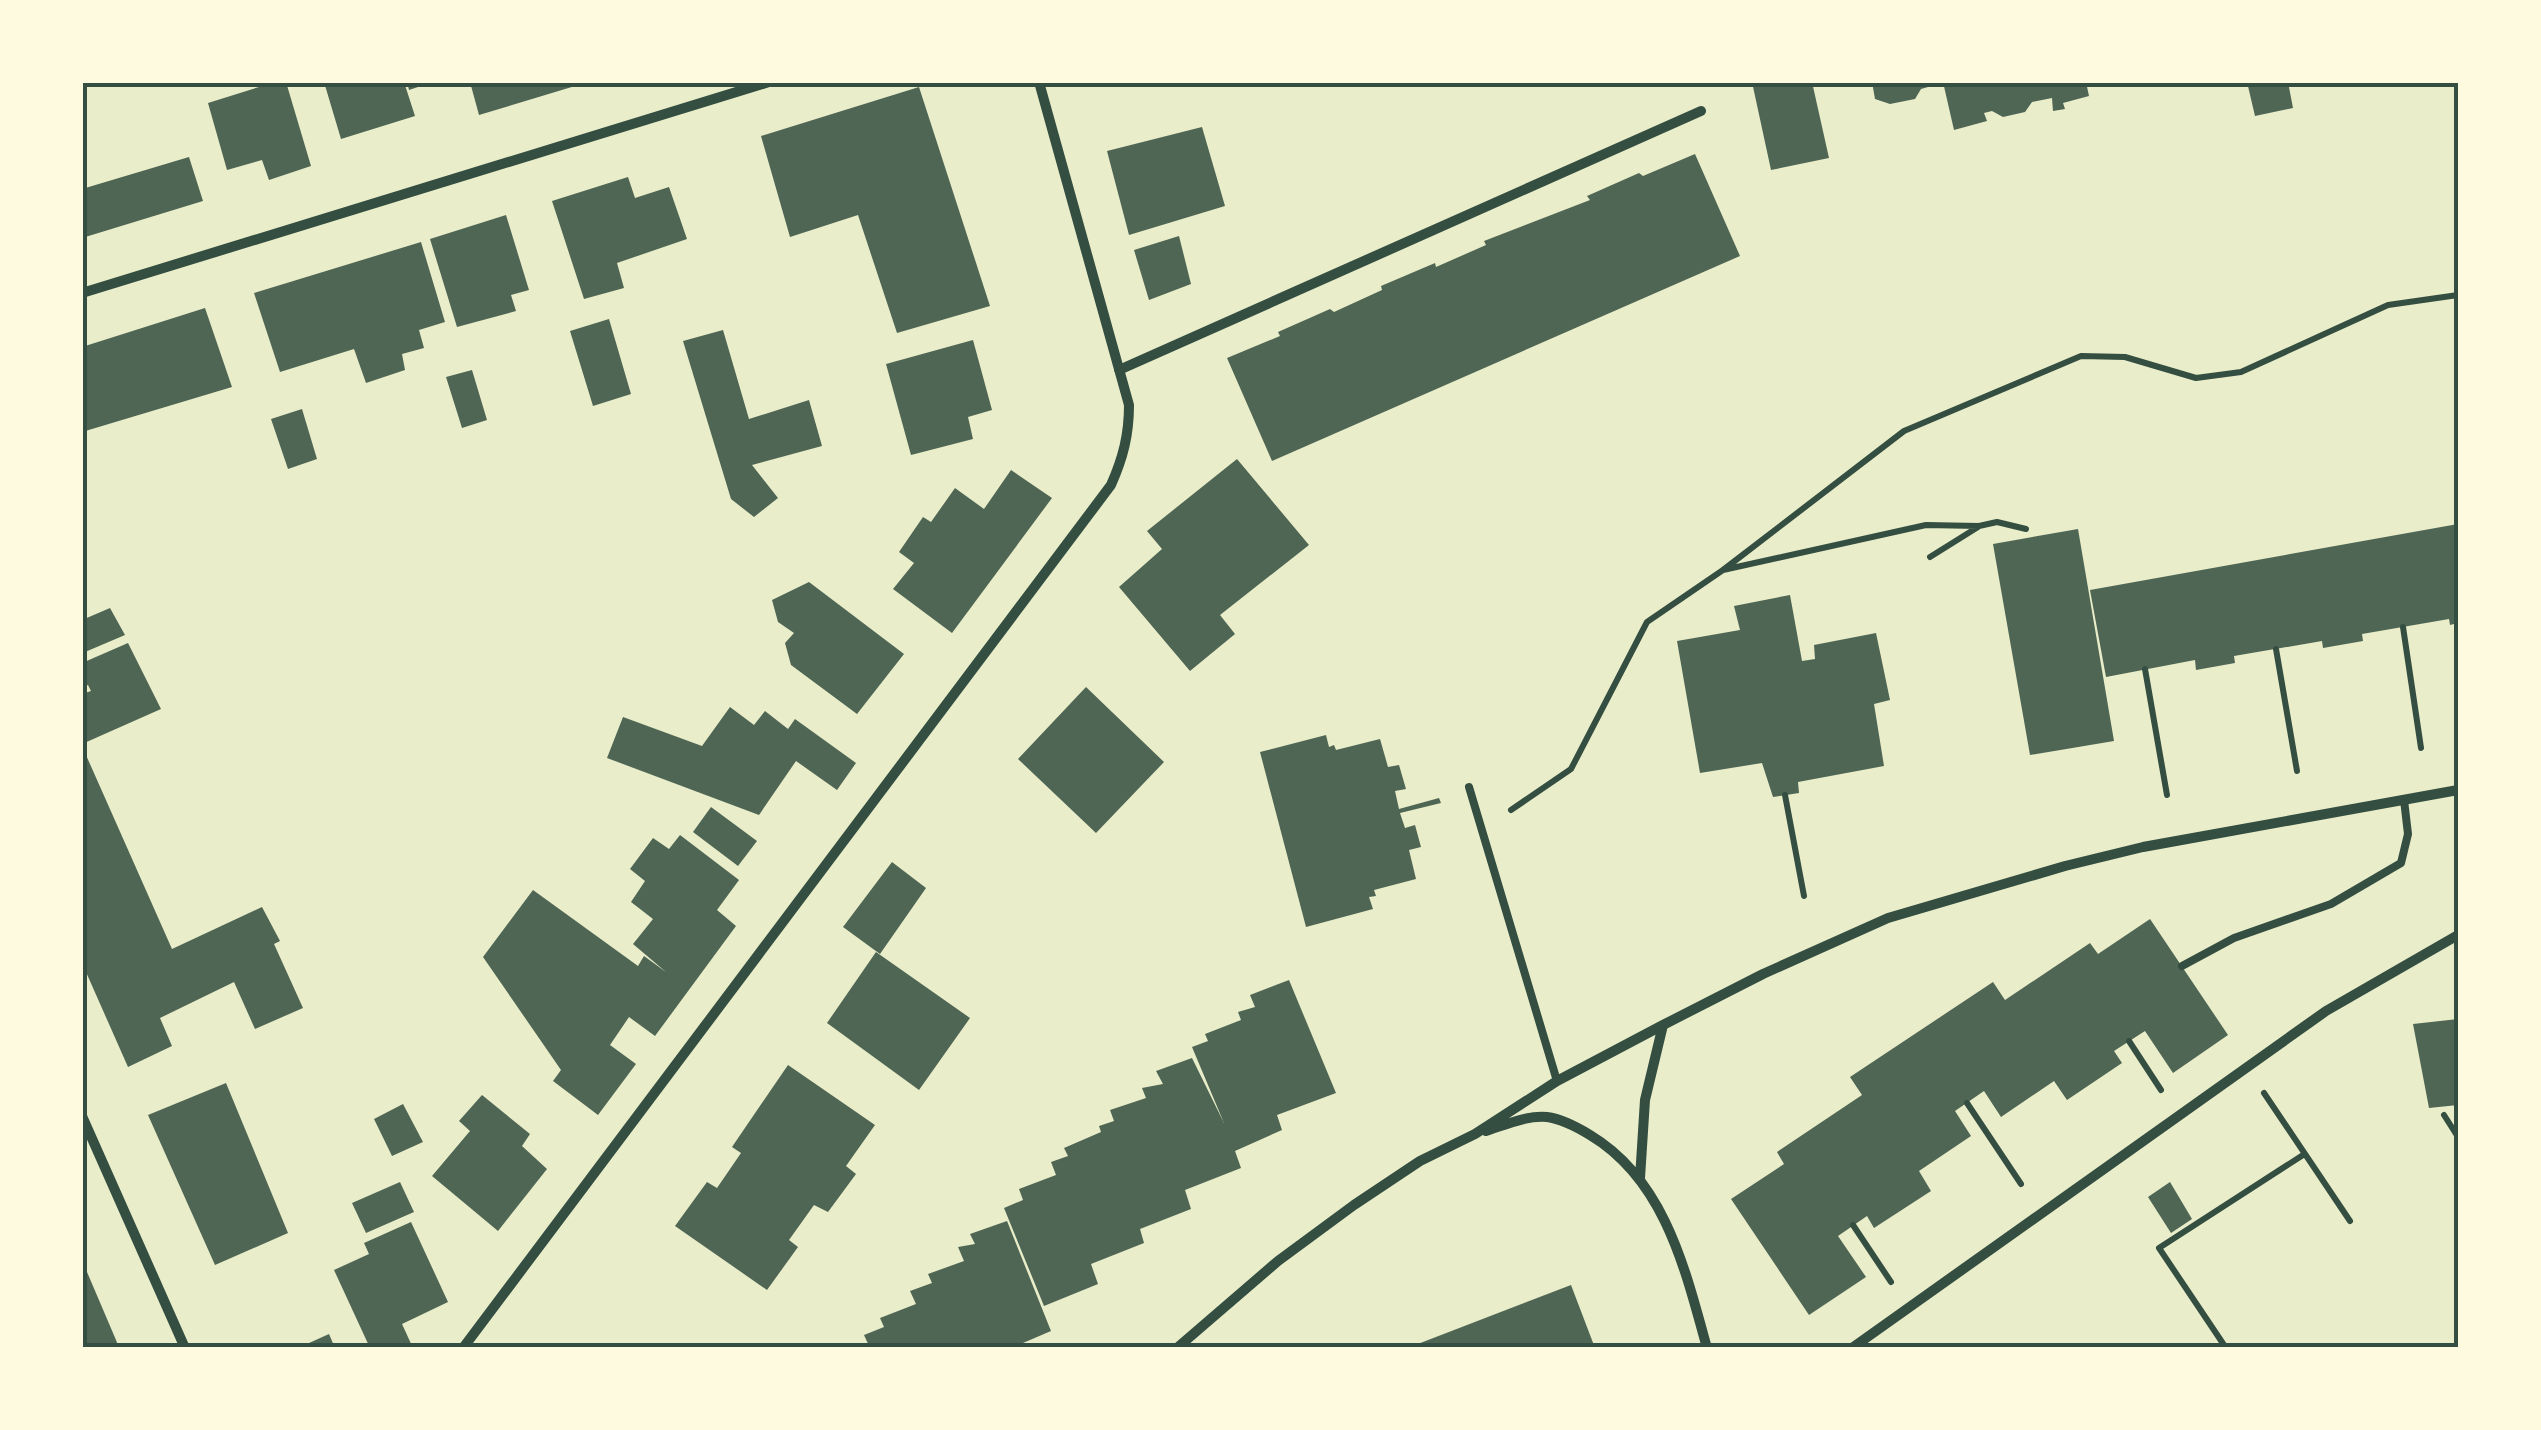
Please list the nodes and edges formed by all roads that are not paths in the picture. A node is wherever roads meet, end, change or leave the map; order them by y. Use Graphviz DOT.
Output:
graph roads {
  1 [pos="769,82"];
  2 [pos="1039,82"];
  3 [pos="1701,110"];
  4 [pos="82,293"];
  5 [pos="1119,370"];
  6 [pos="1468,787"];
  7 [pos="2458,790"];
  8 [pos="2404,800"];
  9 [pos="2458,935"];
  10 [pos="2182,966"];
  11 [pos="1663,1025"];
  12 [pos="1557,1081"];
  13 [pos="82,1116"];
  14 [pos="1476,1134"];
  15 [pos="1640,1179"];
  16 [pos="185,1348"];
  17 [pos="463,1348"];
  18 [pos="1177,1348"];
  19 [pos="1707,1348"];
  20 [pos="1852,1348"];
  1 -- 4 [label="street"];
  2 -- 5 [label="street"];
  3 -- 5 [label="street"];
  5 -- 17 [label="street"];
  6 -- 12 [label="lane"];
  7 -- 8 [label="street"];
  8 -- 10 [label="lane"];
  8 -- 11 [label="street"];
  9 -- 20 [label="street"];
  11 -- 12 [label="street"];
  11 -- 15 [label="street"];
  12 -- 14 [label="street"];
  13 -- 16 [label="street"];
  14 -- 15 [label="street"];
  14 -- 18 [label="street"];
  15 -- 19 [label="street"];
}
